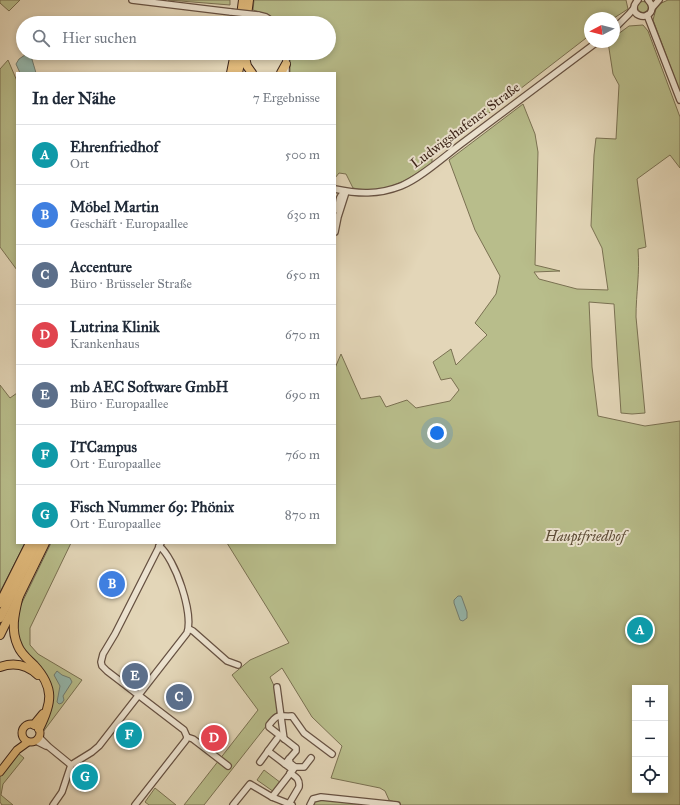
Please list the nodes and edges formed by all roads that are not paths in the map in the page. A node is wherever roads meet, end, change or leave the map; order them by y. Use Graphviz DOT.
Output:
graph roads {
  1 [pos="132,0"];
  2 [pos="144,0"];
  3 [pos="239,0"];
  4 [pos="242,0"];
  5 [pos="249,0"];
  6 [pos="637,0"];
  7 [pos="649,0"];
  8 [pos="659,0"];
  9 [pos="152,2"];
  10 [pos="634,8"];
  11 [pos="652,8"];
  12 [pos="638,15"];
  13 [pos="241,16"];
  14 [pos="242,16"];
  15 [pos="244,16"];
  16 [pos="262,16"];
  17 [pos="647,16"];
  18 [pos="621,23"];
  19 [pos="589,48"];
  20 [pos="234,60"];
  21 [pos="241,60"];
  22 [pos="245,60"];
  23 [pos="286,60"];
  24 [pos="286,64"];
  25 [pos="231,72"];
  26 [pos="238,72"];
  27 [pos="251,72"];
  28 [pos="282,72"];
  29 [pos="286,72"];
  30 [pos="680,100"];
  31 [pos="336,189"];
  32 [pos="346,192"];
  33 [pos="336,198"];
  34 [pos="339,204"];
  35 [pos="338,217"];
  36 [pos="336,227"];
  37 [pos="30,544"];
  38 [pos="37,544"];
  39 [pos="44,544"];
  40 [pos="160,544"];
  41 [pos="19,595"];
  42 [pos="0,603"];
  43 [pos="0,618"];
  44 [pos="189,629"];
  45 [pos="0,635"];
  46 [pos="238,665"];
  47 [pos="0,667"];
  48 [pos="278,687"];
  49 [pos="138,695"];
  50 [pos="282,716"];
  51 [pos="37,733"];
  52 [pos="187,737"];
  53 [pos="277,739"];
  54 [pos="284,739"];
  55 [pos="26,740"];
  56 [pos="268,751"];
  57 [pos="332,754"];
  58 [pos="311,758"];
  59 [pos="260,762"];
  60 [pos="287,762"];
  61 [pos="71,765"];
  62 [pos="228,766"];
  63 [pos="2,769"];
  64 [pos="292,770"];
  65 [pos="272,797"];
  66 [pos="290,804"];
  67 [pos="52,805"];
  68 [pos="135,805"];
  69 [pos="233,805"];
  70 [pos="310,805"];
  71 [pos="396,805"];
  1 -- 9 [label="street"];
  2 -- 9 [label="street"];
  3 -- 13 [label="highway"];
  4 -- 14 [label="highway"];
  5 -- 15 [label="highway"];
  6 -- 10 [label="street"];
  7 -- 11 [label="street"];
  8 -- 11 [label="street"];
  9 -- 16 [label="street, bridge"];
  10 -- 12 [label="street"];
  10 -- 18 [label="street"];
  11 -- 17 [label="street"];
  12 -- 17 [label="street"];
  12 -- 18 [label="street"];
  17 -- 30 [label="street"];
  19 -- 32 [label="street, Ludwigshafener Straße"];
  20 -- 25 [label="highway"];
  21 -- 26 [label="highway"];
  22 -- 27 [label="highway"];
  23 -- 24 [label="street"];
  24 -- 28 [label="highway"];
  24 -- 29 [label="street"];
  31 -- 32 [label="street, Ludwigshafener Straße"];
  32 -- 34 [label="street"];
  32 -- 35 [label="street"];
  33 -- 34 [label="street"];
  34 -- 35 [label="street"];
  35 -- 36 [label="street"];
  37 -- 42 [label="highway"];
  38 -- 43 [label="highway"];
  39 -- 41 [label="highway"];
  40 -- 44 [label="street"];
  40 -- 49 [label="street"];
  41 -- 45 [label="highway"];
  41 -- 51 [label="highway"];
  44 -- 46 [label="street"];
  44 -- 49 [label="street"];
  47 -- 51 [label="highway"];
  48 -- 50 [label="street"];
  49 -- 52 [label="street"];
  49 -- 61 [label="street"];
  50 -- 54 [label="street"];
  50 -- 54 [label="street"];
  50 -- 57 [label="street"];
  51 -- 55 [label="main road"];
  51 -- 55 [label="main road"];
  51 -- 61 [label="street"];
  52 -- 62 [label="street"];
  52 -- 68 [label="street"];
  53 -- 56 [label="street"];
  54 -- 60 [label="street"];
  55 -- 63 [label="main road"];
  56 -- 59 [label="street"];
  56 -- 60 [label="street"];
  58 -- 64 [label="street"];
  60 -- 64 [label="street"];
  61 -- 67 [label="street"];
  64 -- 65 [label="street"];
  64 -- 66 [label="street"];
  65 -- 66 [label="street"];
  65 -- 69 [label="street"];
  70 -- 71 [label="street"];
}
